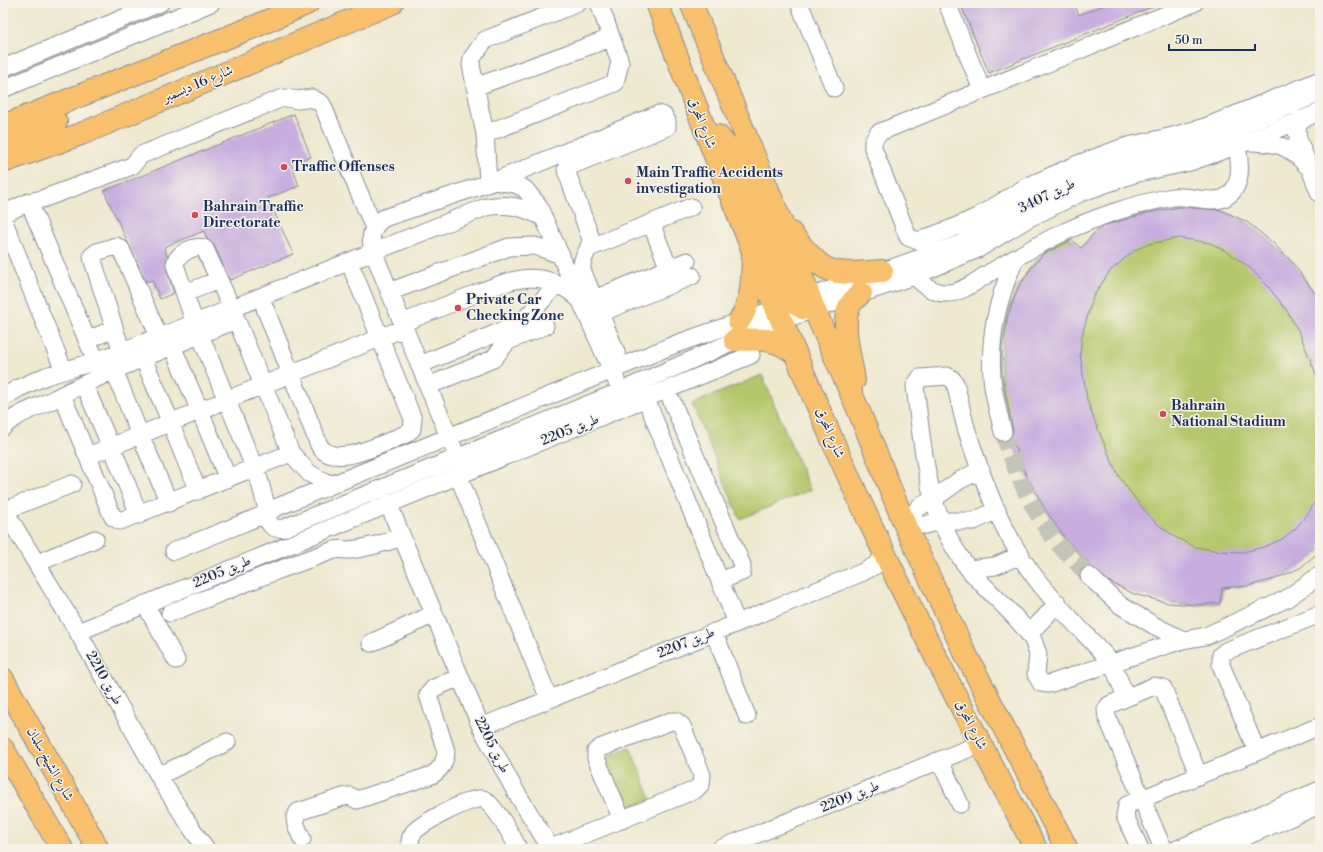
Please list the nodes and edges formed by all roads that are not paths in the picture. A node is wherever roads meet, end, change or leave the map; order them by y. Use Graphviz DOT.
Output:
graph roads {
  1 [pos="160,3"];
  2 [pos="211,3"];
  3 [pos="308,3"];
  4 [pos="362,3"];
  5 [pos="392,3"];
  6 [pos="578,3"];
  7 [pos="599,3"];
  8 [pos="657,3"];
  9 [pos="691,3"];
  10 [pos="799,3"];
  11 [pos="947,3"];
  12 [pos="1194,3"];
  13 [pos="142,6"];
  14 [pos="256,26"];
  15 [pos="611,38"];
  16 [pos="293,45"];
  17 [pos="3,68"];
  18 [pos="1320,80"];
  19 [pos="475,87"];
  20 [pos="834,88"];
  21 [pos="3,89"];
  22 [pos="982,90"];
  23 [pos="1320,93"];
  24 [pos="64,103"];
  25 [pos="696,109"];
  26 [pos="1320,112"];
  27 [pos="3,116"];
  28 [pos="1299,120"];
  29 [pos="3,126"];
  30 [pos="485,134"];
  31 [pos="3,143"];
  32 [pos="1242,144"];
  33 [pos="3,162"];
  34 [pos="1309,168"];
  35 [pos="491,182"];
  36 [pos="1320,194"];
  37 [pos="1032,200"];
  38 [pos="29,202"];
  39 [pos="691,207"];
  40 [pos="3,214"];
  41 [pos="544,218"];
  42 [pos="3,219"];
  43 [pos="780,219"];
  44 [pos="651,223"];
  45 [pos="374,228"];
  46 [pos="589,248"];
  47 [pos="753,250"];
  48 [pos="561,255"];
  49 [pos="375,256"];
  50 [pos="1015,259"];
  51 [pos="690,268"];
  52 [pos="353,271"];
  53 [pos="882,271"];
  54 [pos="672,275"];
  55 [pos="914,276"];
  56 [pos="220,280"];
  57 [pos="307,284"];
  58 [pos="557,284"];
  59 [pos="389,292"];
  60 [pos="185,293"];
  61 [pos="861,293"];
  62 [pos="592,304"];
  63 [pos="795,307"];
  64 [pos="265,308"];
  65 [pos="235,314"];
  66 [pos="196,324"];
  67 [pos="403,326"];
  68 [pos="545,326"];
  69 [pos="737,331"];
  70 [pos="380,338"];
  71 [pos="87,340"];
  72 [pos="166,341"];
  73 [pos="676,344"];
  74 [pos="796,354"];
  75 [pos="119,356"];
  76 [pos="751,356"];
  77 [pos="96,361"];
  78 [pos="145,362"];
  79 [pos="419,365"];
  80 [pos="684,365"];
  81 [pos="64,370"];
  82 [pos="611,370"];
  83 [pos="292,374"];
  84 [pos="29,383"];
  85 [pos="264,385"];
  86 [pos="428,386"];
  87 [pos="85,387"];
  88 [pos="667,390"];
  89 [pos="621,391"];
  90 [pos="62,395"];
  91 [pos="3,398"];
  92 [pos="646,399"];
  93 [pos="226,400"];
  94 [pos="37,406"];
  95 [pos="858,409"];
  96 [pos="202,416"];
  97 [pos="3,427"];
  98 [pos="173,428"];
  99 [pos="1003,432"];
  100 [pos="449,437"];
  101 [pos="143,440"];
  102 [pos="113,452"];
  103 [pos="291,453"];
  104 [pos="839,454"];
  105 [pos="88,456"];
  106 [pos="458,458"];
  107 [pos="254,468"];
  108 [pos="981,470"];
  109 [pos="458,475"];
  110 [pos="228,479"];
  111 [pos="72,484"];
  112 [pos="333,484"];
  113 [pos="198,491"];
  114 [pos="932,500"];
  115 [pos="169,502"];
  116 [pos="388,503"];
  117 [pos="4,505"];
  118 [pos="997,510"];
  119 [pos="268,513"];
  120 [pos="139,515"];
  121 [pos="940,521"];
  122 [pos="905,525"];
  123 [pos="402,537"];
  124 [pos="95,540"];
  125 [pos="174,550"];
  126 [pos="886,553"];
  127 [pos="1021,556"];
  128 [pos="37,563"];
  129 [pos="969,569"];
  130 [pos="1320,575"];
  131 [pos="1089,576"];
  132 [pos="720,581"];
  133 [pos="1058,603"];
  134 [pos="145,604"];
  135 [pos="170,613"];
  136 [pos="434,614"];
  137 [pos="1320,614"];
  138 [pos="737,623"];
  139 [pos="78,632"];
  140 [pos="714,632"];
  141 [pos="1030,634"];
  142 [pos="1183,640"];
  143 [pos="371,643"];
  144 [pos="176,660"];
  145 [pos="1112,663"];
  146 [pos="460,677"];
  147 [pos="3,678"];
  148 [pos="1127,696"];
  149 [pos="549,699"];
  150 [pos="747,716"];
  151 [pos="1320,726"];
  152 [pos="481,727"];
  153 [pos="227,742"];
  154 [pos="980,744"];
  155 [pos="3,749"];
  156 [pos="1257,752"];
  157 [pos="940,761"];
  158 [pos="159,776"];
  159 [pos="1199,776"];
  160 [pos="1320,790"];
  161 [pos="1142,799"];
  162 [pos="960,804"];
  163 [pos="524,805"];
  164 [pos="1320,805"];
  165 [pos="622,820"];
  166 [pos="501,821"];
  167 [pos="302,839"];
  168 [pos="1184,846"];
  169 [pos="206,848"];
  170 [pos="62,849"];
  171 [pos="98,849"];
  172 [pos="412,849"];
  173 [pos="518,849"];
  174 [pos="551,849"];
  175 [pos="720,849"];
  176 [pos="1036,849"];
  177 [pos="1067,849"];
  178 [pos="1140,849"];
  179 [pos="1165,849"];
  180 [pos="1216,849"];
  1 -- 13 [label="street"];
  2 -- 21 [label="street"];
  3 -- 14 [label="main road"];
  4 -- 16 [label="main road"];
  5 -- 16 [label="main road, شارع 16 ديسمبر"];
  6 -- 19 [label="street"];
  7 -- 15 [label="street"];
  8 -- 25 [label="main road, شارع المحرق"];
  9 -- 43 [label="main road, شارع المحرق"];
  10 -- 20 [label="street"];
  11 -- 22 [label="street"];
  12 -- 22 [label="street"];
  13 -- 17 [label="street"];
  14 -- 24 [label="main road"];
  14 -- 31 [label="main road"];
  15 -- 19 [label="street"];
  15 -- 30 [label="street"];
  16 -- 33 [label="main road, شارع 16 ديسمبر"];
  18 -- 37 [label="street"];
  19 -- 30 [label="street"];
  22 -- 37 [label="street"];
  23 -- 37 [label="street, طريق 3407"];
  24 -- 27 [label="main road"];
  24 -- 29 [label="main road"];
  25 -- 47 [label="main road, شارع المحرق"];
  25 -- 63 [label="main road"];
  26 -- 28 [label="street, طريق 3407"];
  28 -- 32 [label="street, طريق 3407"];
  28 -- 34 [label="street"];
  30 -- 35 [label="street"];
  32 -- 34 [label="street"];
  32 -- 37 [label="street, طريق 3407"];
  32 -- 50 [label="street"];
  34 -- 36 [label="street"];
  35 -- 41 [label="street"];
  35 -- 45 [label="street"];
  35 -- 46 [label="street"];
  37 -- 53 [label="street, طريق 3407"];
  37 -- 55 [label="street, طريق 3407"];
  38 -- 40 [label="street"];
  38 -- 45 [label="street"];
  38 -- 71 [label="street"];
  39 -- 44 [label="street"];
  41 -- 48 [label="street"];
  41 -- 49 [label="street"];
  42 -- 81 [label="street"];
  43 -- 53 [label="main road"];
  43 -- 63 [label="main road, شارع المحرق"];
  44 -- 46 [label="street"];
  44 -- 54 [label="street"];
  45 -- 49 [label="street"];
  46 -- 62 [label="street"];
  47 -- 63 [label="main road, شارع المحرق"];
  47 -- 69 [label="main road"];
  48 -- 59 [label="street"];
  48 -- 62 [label="street"];
  49 -- 52 [label="street"];
  49 -- 57 [label="street"];
  49 -- 59 [label="street"];
  50 -- 55 [label="street"];
  50 -- 99 [label="street"];
  51 -- 54 [label="street"];
  52 -- 57 [label="street"];
  52 -- 70 [label="street"];
  53 -- 63 [label="street, طريق 3407"];
  54 -- 62 [label="street"];
  55 -- 61 [label="street, طريق 3407"];
  56 -- 60 [label="street"];
  56 -- 60 [label="street"];
  56 -- 65 [label="street"];
  57 -- 64 [label="street"];
  57 -- 65 [label="street"];
  58 -- 62 [label="street"];
  58 -- 67 [label="street"];
  58 -- 79 [label="street"];
  59 -- 67 [label="street"];
  60 -- 66 [label="street"];
  61 -- 63 [label="street, طريق 3407"];
  61 -- 95 [label="main road"];
  62 -- 82 [label="street"];
  62 -- 82 [label="street"];
  63 -- 69 [label="street"];
  63 -- 74 [label="main road, شارع المحرق"];
  63 -- 95 [label="main road, شارع المحرق"];
  64 -- 65 [label="street"];
  64 -- 83 [label="street"];
  65 -- 66 [label="street"];
  65 -- 85 [label="street"];
  66 -- 72 [label="street"];
  66 -- 93 [label="street"];
  67 -- 70 [label="street"];
  67 -- 79 [label="street"];
  68 -- 86 [label="street"];
  69 -- 73 [label="street"];
  69 -- 74 [label="main road"];
  69 -- 80 [label="street"];
  70 -- 83 [label="street"];
  70 -- 83 [label="street"];
  71 -- 75 [label="street"];
  71 -- 77 [label="street"];
  72 -- 75 [label="street"];
  72 -- 75 [label="street"];
  72 -- 78 [label="street"];
  72 -- 96 [label="street"];
  73 -- 80 [label="street"];
  73 -- 82 [label="street"];
  74 -- 104 [label="main road, شارع المحرق"];
  75 -- 77 [label="street"];
  75 -- 78 [label="street"];
  75 -- 87 [label="street"];
  75 -- 101 [label="street"];
  76 -- 88 [label="street, طريق 2205"];
  77 -- 81 [label="street"];
  78 -- 98 [label="street"];
  79 -- 86 [label="street"];
  80 -- 89 [label="street"];
  81 -- 84 [label="street"];
  82 -- 89 [label="street"];
  82 -- 100 [label="street"];
  83 -- 85 [label="street"];
  84 -- 91 [label="street"];
  84 -- 94 [label="street"];
  85 -- 93 [label="street"];
  85 -- 103 [label="street"];
  86 -- 100 [label="street"];
  87 -- 90 [label="street"];
  87 -- 102 [label="street"];
  88 -- 92 [label="street, طريق 2205"];
  88 -- 132 [label="street"];
  89 -- 106 [label="street"];
  90 -- 94 [label="street"];
  90 -- 105 [label="street"];
  92 -- 109 [label="street, طريق 2205"];
  92 -- 132 [label="street"];
  93 -- 96 [label="street"];
  93 -- 107 [label="street"];
  94 -- 97 [label="street"];
  95 -- 122 [label="main road, شارع المحرق"];
  96 -- 98 [label="street"];
  96 -- 110 [label="street"];
  98 -- 101 [label="street"];
  98 -- 113 [label="street"];
  100 -- 106 [label="street"];
  100 -- 112 [label="street"];
  101 -- 102 [label="street"];
  101 -- 115 [label="street"];
  102 -- 105 [label="street"];
  102 -- 120 [label="street"];
  103 -- 107 [label="street"];
  103 -- 112 [label="street"];
  104 -- 122 [label="main road"];
  104 -- 126 [label="main road, شارع المحرق"];
  105 -- 120 [label="street"];
  106 -- 119 [label="street"];
  107 -- 110 [label="street"];
  107 -- 119 [label="street"];
  108 -- 114 [label="street"];
  108 -- 114 [label="street"];
  108 -- 118 [label="street"];
  109 -- 116 [label="street, طريق 2205"];
  109 -- 149 [label="street"];
  110 -- 113 [label="street"];
  111 -- 117 [label="street"];
  112 -- 119 [label="street"];
  113 -- 115 [label="street"];
  114 -- 121 [label="street"];
  114 -- 122 [label="street"];
  115 -- 120 [label="street"];
  116 -- 123 [label="street, طريق 2205"];
  116 -- 134 [label="street, طريق 2205"];
  117 -- 128 [label="street, طريق 2210"];
  118 -- 121 [label="street"];
  118 -- 127 [label="street"];
  119 -- 125 [label="street"];
  121 -- 122 [label="street"];
  121 -- 129 [label="street"];
  122 -- 126 [label="main road"];
  122 -- 177 [label="main road, شارع المحرق"];
  123 -- 135 [label="street"];
  123 -- 136 [label="street, طريق 2205"];
  124 -- 128 [label="street"];
  126 -- 138 [label="street, طريق 2207"];
  126 -- 154 [label="main road, شارع المحرق"];
  127 -- 129 [label="street"];
  127 -- 133 [label="street"];
  128 -- 139 [label="street, طريق 2210"];
  129 -- 141 [label="street"];
  130 -- 142 [label="street"];
  131 -- 142 [label="street"];
  132 -- 138 [label="street"];
  133 -- 141 [label="street"];
  133 -- 145 [label="street"];
  134 -- 139 [label="street, طريق 2205"];
  134 -- 144 [label="street"];
  136 -- 143 [label="street"];
  136 -- 146 [label="street, طريق 2205"];
  137 -- 156 [label="street"];
  138 -- 140 [label="street, طريق 2207"];
  139 -- 158 [label="street, طريق 2210"];
  140 -- 149 [label="street, طريق 2207"];
  140 -- 150 [label="street"];
  141 -- 145 [label="street"];
  142 -- 145 [label="street"];
  145 -- 148 [label="street"];
  146 -- 152 [label="street, طريق 2205"];
  146 -- 167 [label="street"];
  147 -- 171 [label="main road, شارع الشيخ سلمان"];
  148 -- 159 [label="street"];
  148 -- 161 [label="street"];
  149 -- 152 [label="street, طريق 2207"];
  151 -- 156 [label="street"];
  152 -- 163 [label="street, طريق 2205"];
  153 -- 158 [label="street"];
  154 -- 157 [label="street, طريق 2209"];
  154 -- 176 [label="main road, شارع المحرق"];
  155 -- 170 [label="main road"];
  156 -- 159 [label="street"];
  157 -- 162 [label="street"];
  157 -- 175 [label="street, طريق 2209"];
  158 -- 169 [label="street, طريق 2210"];
  159 -- 161 [label="street"];
  160 -- 168 [label="street"];
  161 -- 178 [label="street"];
  161 -- 179 [label="street"];
  163 -- 166 [label="street"];
  163 -- 174 [label="street, طريق 2205"];
  164 -- 180 [label="street"];
  165 -- 165 [label="street"];
  165 -- 174 [label="street"];
  166 -- 172 [label="street"];
  166 -- 173 [label="street"];
}
